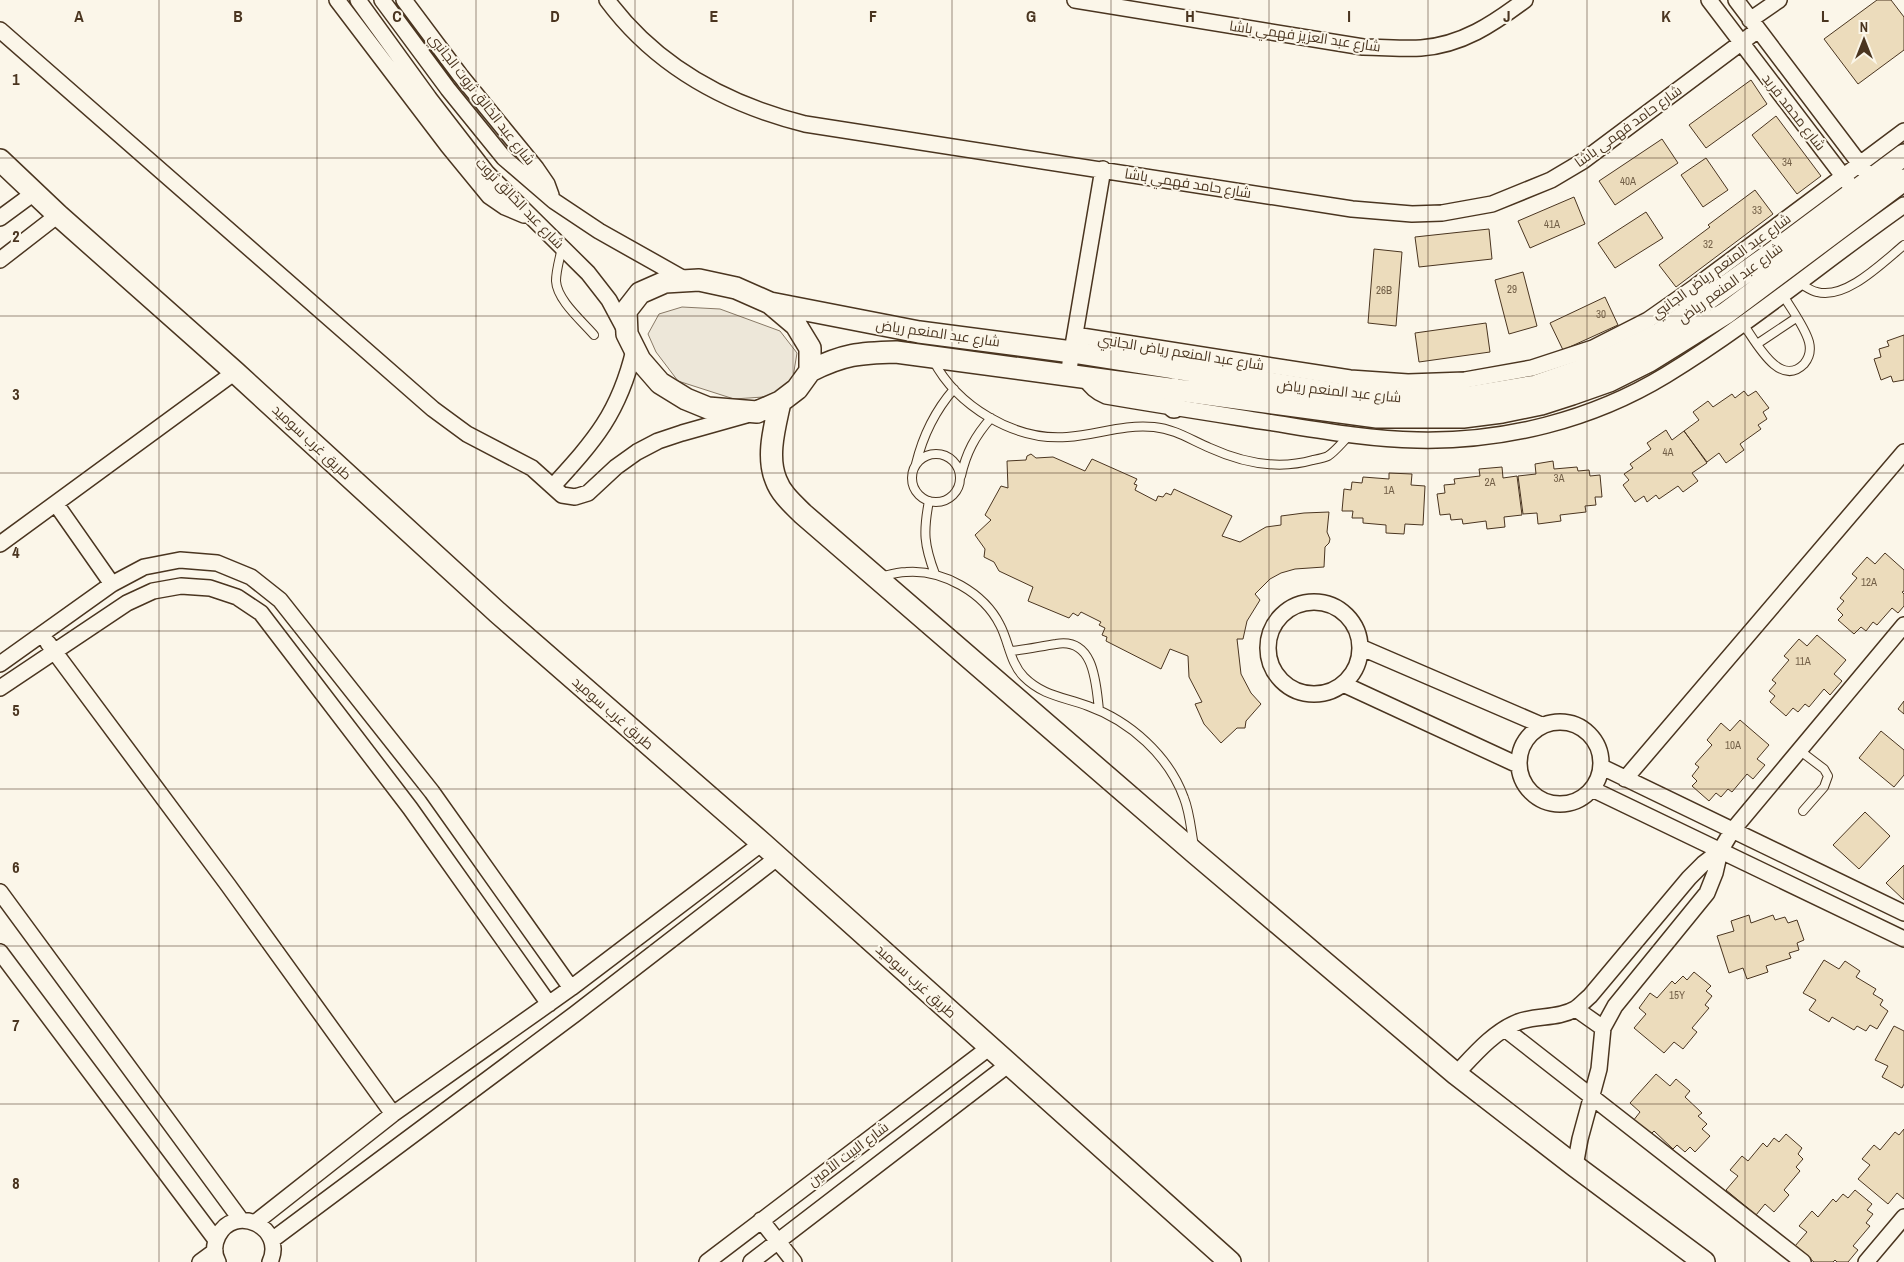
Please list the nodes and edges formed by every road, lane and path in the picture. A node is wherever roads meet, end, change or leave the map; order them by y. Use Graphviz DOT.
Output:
graph roads {
  1 [pos="337,0"];
  2 [pos="382,0"];
  3 [pos="404,0"];
  4 [pos="606,0"];
  5 [pos="1075,0"];
  6 [pos="1525,0"];
  7 [pos="1709,0"];
  8 [pos="1736,0"];
  9 [pos="1779,0"];
  10 [pos="1091,1"];
  11 [pos="360,3"];
  12 [pos="348,15"];
  13 [pos="1754,25"];
  14 [pos="0,30"];
  15 [pos="1741,43"];
  16 [pos="1904,131"];
  17 [pos="1904,155"];
  18 [pos="0,160"];
  19 [pos="1103,169"];
  20 [pos="1904,180"];
  21 [pos="1883,191"];
  22 [pos="34,193"];
  23 [pos="1861,200"];
  24 [pos="554,201"];
  25 [pos="58,215"];
  26 [pos="0,218"];
  27 [pos="536,222"];
  28 [pos="1904,245"];
  29 [pos="562,247"];
  30 [pos="0,260"];
  31 [pos="687,281"];
  32 [pos="1799,283"];
  33 [pos="1783,295"];
  34 [pos="770,303"];
  35 [pos="1796,318"];
  36 [pos="1743,324"];
  37 [pos="594,335"];
  38 [pos="630,342"];
  39 [pos="1073,343"];
  40 [pos="1757,344"];
  41 [pos="931,356"];
  42 [pos="810,371"];
  43 [pos="235,372"];
  44 [pos="1077,377"];
  45 [pos="954,389"];
  46 [pos="1174,398"];
  47 [pos="780,402"];
  48 [pos="757,412"];
  49 [pos="991,418"];
  50 [pos="1350,434"];
  51 [pos="1904,452"];
  52 [pos="916,465"];
  53 [pos="960,478"];
  54 [pos="553,486"];
  55 [pos="929,501"];
  56 [pos="56,504"];
  57 [pos="0,544"];
  58 [pos="935,574"];
  59 [pos="875,578"];
  60 [pos="112,584"];
  61 [pos="1904,625"];
  62 [pos="41,634"];
  63 [pos="1360,647"];
  64 [pos="54,651"];
  65 [pos="1010,651"];
  66 [pos="0,664"];
  67 [pos="1014,683"];
  68 [pos="1343,684"];
  69 [pos="0,688"];
  70 [pos="1099,710"];
  71 [pos="1541,725"];
  72 [pos="1798,750"];
  73 [pos="1518,765"];
  74 [pos="1602,768"];
  75 [pos="1625,779"];
  76 [pos="1592,789"];
  77 [pos="432,792"];
  78 [pos="410,808"];
  79 [pos="1803,811"];
  80 [pos="1732,830"];
  81 [pos="762,843"];
  82 [pos="1720,851"];
  83 [pos="1195,853"];
  84 [pos="778,858"];
  85 [pos="0,892"];
  86 [pos="1904,913"];
  87 [pos="1904,939"];
  88 [pos="0,952"];
  89 [pos="566,992"];
  90 [pos="549,1004"];
  91 [pos="1576,1009"];
  92 [pos="575,1014"];
  93 [pos="1505,1028"];
  94 [pos="1603,1028"];
  95 [pos="990,1047"];
  96 [pos="1009,1064"];
  97 [pos="1456,1074"];
  98 [pos="1592,1097"];
  99 [pos="393,1114"];
  100 [pos="1575,1166"];
  101 [pos="1904,1217"];
  102 [pos="761,1220"];
  103 [pos="248,1221"];
  104 [pos="738,1238"];
  105 [pos="272,1240"];
  106 [pos="779,1241"];
  107 [pos="216,1251"];
  108 [pos="753,1261"];
  109 [pos="200,1262"];
  110 [pos="270,1262"];
  111 [pos="707,1262"];
  112 [pos="794,1262"];
  113 [pos="1230,1262"];
  114 [pos="1704,1262"];
  115 [pos="1803,1262"];
  116 [pos="1866,1262"];
  1 -- 12 [label="street"];
  2 -- 24 [label="street, شارع عبد الخالق ثروت"];
  3 -- 24 [label="street, شارع عبد الخالق ثروت الجانبي"];
  4 -- 19 [label="street, شارع حامد فهمي باشا"];
  5 -- 10 [label="street, شارع عبد العزيز فهمي باشا"];
  6 -- 10 [label="street, شارع عبد العزيز فهمي باشا"];
  7 -- 15 [label="street, شارع محمد فريد"];
  8 -- 13 [label="street, شارع محمد فريد"];
  9 -- 13 [label="street, شارع حامد فهمي باشا"];
  11 -- 12 [label="street"];
  11 -- 27 [label="street, شارع عبد الخالق ثروت"];
  12 -- 27 [label="street"];
  13 -- 15 [label="street, شارع حامد فهمي باشا"];
  13 -- 21 [label="street, شارع محمد فريد"];
  14 -- 54 [label="street"];
  15 -- 19 [label="street, شارع حامد فهمي باشا"];
  15 -- 23 [label="street, شارع محمد فريد"];
  16 -- 21 [label="street"];
  17 -- 21 [label="street, شارع عبد المنعم رياض"];
  18 -- 22 [label="street, طريق غرب سوميد"];
  19 -- 39 [label="street"];
  20 -- 21 [label="street, شارع عبد المنعم رياض"];
  21 -- 23 [label="street, شارع عبد المنعم رياض"];
  21 -- 23 [label="street"];
  22 -- 25 [label="street, طريق غرب سوميد"];
  22 -- 26 [label="street"];
  23 -- 32 [label="street"];
  23 -- 39 [label="street, شارع عبد المنعم رياض"];
  23 -- 46 [label="street, شارع عبد المنعم رياض"];
  24 -- 31 [label="street, شارع عبد الخالق ثروت"];
  25 -- 30 [label="street"];
  25 -- 43 [label="street, طريق غرب سوميد"];
  27 -- 29 [label="street, شارع عبد الخالق ثروت"];
  28 -- 32 [label="lane"];
  29 -- 37 [label="lane"];
  29 -- 38 [label="street, شارع عبد الخالق ثروت"];
  31 -- 34 [label="street"];
  31 -- 38 [label="street"];
  32 -- 33 [label="street"];
  33 -- 35 [label="lane"];
  33 -- 36 [label="street"];
  34 -- 39 [label="street, شارع عبد المنعم رياض"];
  34 -- 42 [label="street"];
  35 -- 40 [label="lane"];
  35 -- 40 [label="lane"];
  36 -- 40 [label="lane"];
  36 -- 50 [label="street"];
  38 -- 48 [label="street"];
  38 -- 54 [label="street"];
  39 -- 44 [label="street"];
  41 -- 42 [label="street, شارع عبد المنعم رياض"];
  41 -- 44 [label="street, شارع عبد المنعم رياض"];
  41 -- 45 [label="lane"];
  42 -- 47 [label="street"];
  43 -- 56 [label="street"];
  43 -- 81 [label="street, طريق غرب سوميد"];
  44 -- 46 [label="street, شارع عبد المنعم رياض"];
  45 -- 49 [label="lane"];
  45 -- 52 [label="lane"];
  46 -- 50 [label="street"];
  47 -- 48 [label="street"];
  47 -- 59 [label="street"];
  48 -- 54 [label="street"];
  49 -- 50 [label="lane"];
  49 -- 53 [label="lane"];
  51 -- 75 [label="street"];
  52 -- 53 [label="lane"];
  52 -- 55 [label="lane"];
  53 -- 55 [label="lane"];
  55 -- 58 [label="lane"];
  56 -- 57 [label="street"];
  56 -- 60 [label="street"];
  58 -- 59 [label="lane"];
  58 -- 65 [label="lane"];
  59 -- 67 [label="street"];
  60 -- 62 [label="street"];
  60 -- 77 [label="street"];
  61 -- 72 [label="street"];
  62 -- 64 [label="street"];
  62 -- 66 [label="street"];
  63 -- 68 [label="street"];
  63 -- 68 [label="street"];
  63 -- 71 [label="street"];
  64 -- 69 [label="street"];
  64 -- 78 [label="street"];
  64 -- 99 [label="street"];
  65 -- 67 [label="lane"];
  65 -- 70 [label="lane"];
  67 -- 70 [label="lane"];
  67 -- 83 [label="street"];
  68 -- 73 [label="street"];
  70 -- 83 [label="lane"];
  71 -- 73 [label="street"];
  71 -- 74 [label="street"];
  72 -- 79 [label="lane"];
  72 -- 80 [label="street"];
  73 -- 76 [label="street"];
  74 -- 75 [label="street"];
  74 -- 76 [label="street"];
  75 -- 80 [label="street"];
  76 -- 82 [label="street"];
  77 -- 78 [label="street"];
  77 -- 89 [label="street"];
  78 -- 90 [label="street"];
  80 -- 82 [label="street"];
  80 -- 86 [label="street"];
  81 -- 84 [label="street, طريق غرب سوميد"];
  81 -- 89 [label="street"];
  82 -- 87 [label="street"];
  82 -- 91 [label="street"];
  82 -- 94 [label="street"];
  83 -- 97 [label="street"];
  84 -- 92 [label="street"];
  84 -- 95 [label="street, طريق غرب سوميد"];
  85 -- 103 [label="street"];
  88 -- 107 [label="street"];
  89 -- 90 [label="street"];
  89 -- 92 [label="street"];
  90 -- 99 [label="street"];
  91 -- 93 [label="street"];
  91 -- 94 [label="street"];
  92 -- 105 [label="street"];
  93 -- 97 [label="street"];
  93 -- 98 [label="street"];
  94 -- 98 [label="street"];
  95 -- 96 [label="street, طريق غرب سوميد"];
  95 -- 102 [label="street, شارع البيت الأمين"];
  96 -- 106 [label="street, شارع البيت الأمين"];
  96 -- 113 [label="street, طريق غرب سوميد"];
  97 -- 100 [label="street"];
  98 -- 100 [label="street"];
  98 -- 115 [label="street"];
  99 -- 103 [label="street"];
  100 -- 114 [label="street"];
  101 -- 116 [label="street"];
  102 -- 104 [label="street, شارع البيت الأمين"];
  102 -- 106 [label="street"];
  103 -- 105 [label="street"];
  103 -- 107 [label="street"];
  104 -- 108 [label="street"];
  104 -- 111 [label="street, شارع البيت الأمين"];
  105 -- 110 [label="street"];
  106 -- 108 [label="street, شارع البيت الأمين"];
  106 -- 112 [label="street"];
  107 -- 109 [label="street"];
}
